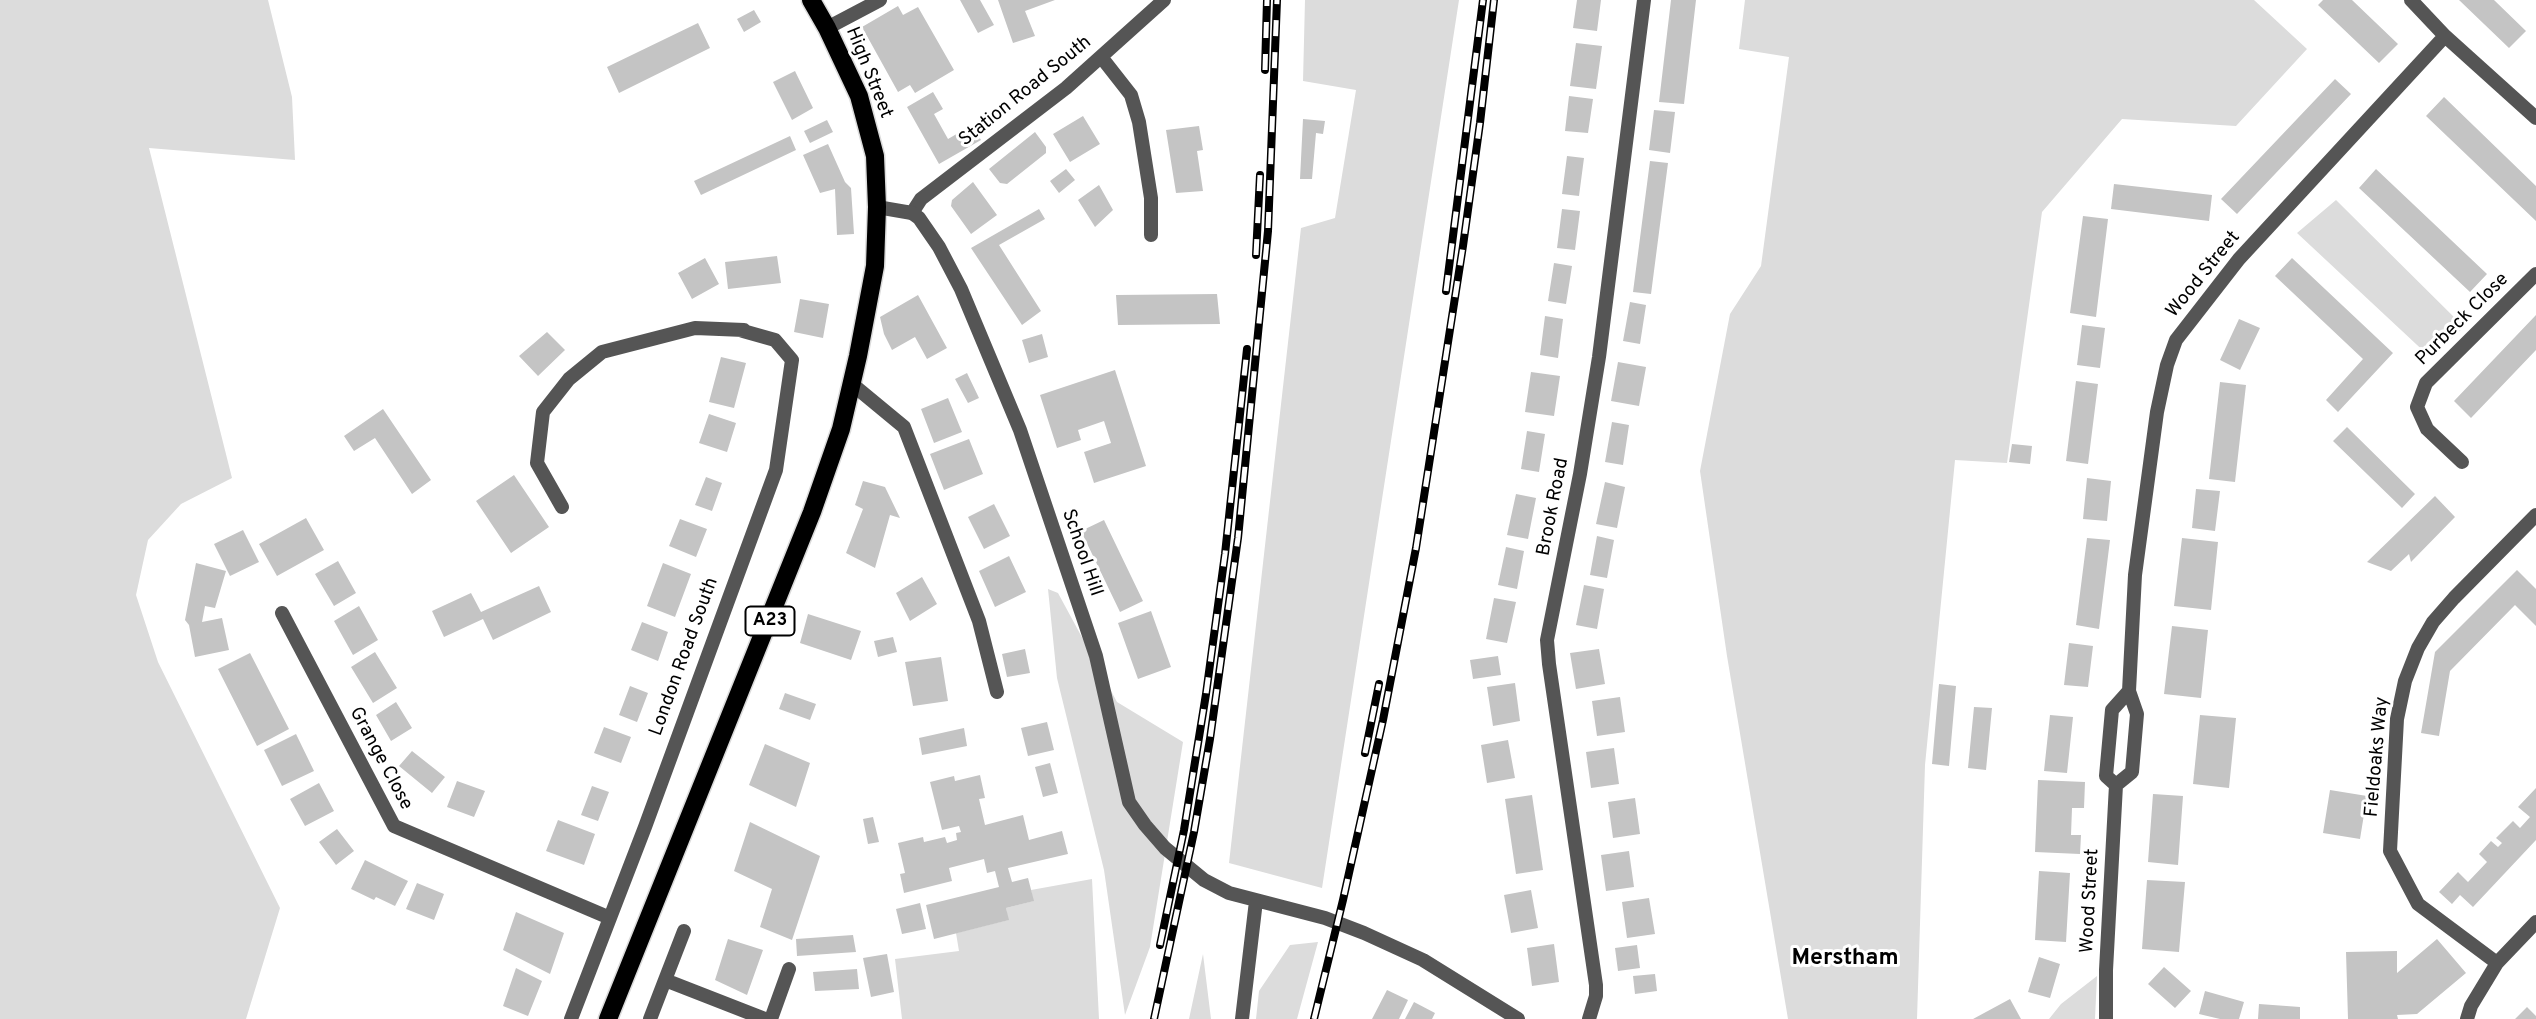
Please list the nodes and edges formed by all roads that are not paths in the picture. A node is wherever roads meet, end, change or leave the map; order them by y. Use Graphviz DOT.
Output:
graph roads {
  1 [pos="811,0"];
  2 [pos="880,0"];
  3 [pos="1164,0"];
  4 [pos="1644,0"];
  5 [pos="2411,0"];
  6 [pos="827,28"];
  7 [pos="2445,36"];
  8 [pos="1101,58"];
  9 [pos="2536,118"];
  10 [pos="877,207"];
  11 [pos="912,213"];
  12 [pos="1151,235"];
  13 [pos="2536,274"];
  14 [pos="852,384"];
  15 [pos="2462,462"];
  16 [pos="562,507"];
  17 [pos="2536,515"];
  18 [pos="282,613"];
  19 [pos="2129,691"];
  20 [pos="997,692"];
  21 [pos="2116,785"];
  22 [pos="1255,901"];
  23 [pos="610,919"];
  24 [pos="2536,922"];
  25 [pos="684,931"];
  26 [pos="2497,963"];
  27 [pos="789,969"];
  28 [pos="665,980"];
  29 [pos="571,1019"];
  30 [pos="608,1019"];
  31 [pos="650,1019"];
  32 [pos="765,1019"];
  33 [pos="771,1019"];
  34 [pos="1242,1019"];
  35 [pos="1518,1019"];
  36 [pos="1590,1019"];
  37 [pos="2106,1019"];
  38 [pos="2467,1019"];
  1 -- 6 [label="main road, High Street / A23"];
  2 -- 6 [label="street"];
  3 -- 8 [label="street, Station Road South"];
  4 -- 36 [label="street, Brook Road"];
  5 -- 7 [label="street"];
  6 -- 10 [label="main road, High Street / A23"];
  7 -- 9 [label="street"];
  7 -- 19 [label="street, Wood Street"];
  8 -- 11 [label="street, Station Road South"];
  8 -- 12 [label="street"];
  10 -- 11 [label="street"];
  10 -- 14 [label="main road, A23"];
  11 -- 22 [label="street, School Hill"];
  13 -- 15 [label="street, Purbeck Close"];
  14 -- 20 [label="street"];
  14 -- 30 [label="main road, A23"];
  16 -- 23 [label="street, London Road South"];
  17 -- 26 [label="street, Fieldoaks Way"];
  18 -- 23 [label="street, Grange Close"];
  19 -- 21 [label="street, Wood Street"];
  19 -- 21 [label="street, Wood Street"];
  21 -- 37 [label="street, Wood Street"];
  22 -- 34 [label="street"];
  22 -- 35 [label="street, School Hill"];
  23 -- 29 [label="street, London Road South"];
  24 -- 26 [label="street"];
  25 -- 28 [label="street"];
  26 -- 38 [label="street"];
  27 -- 33 [label="street"];
  28 -- 31 [label="street"];
  28 -- 32 [label="street"];
}
